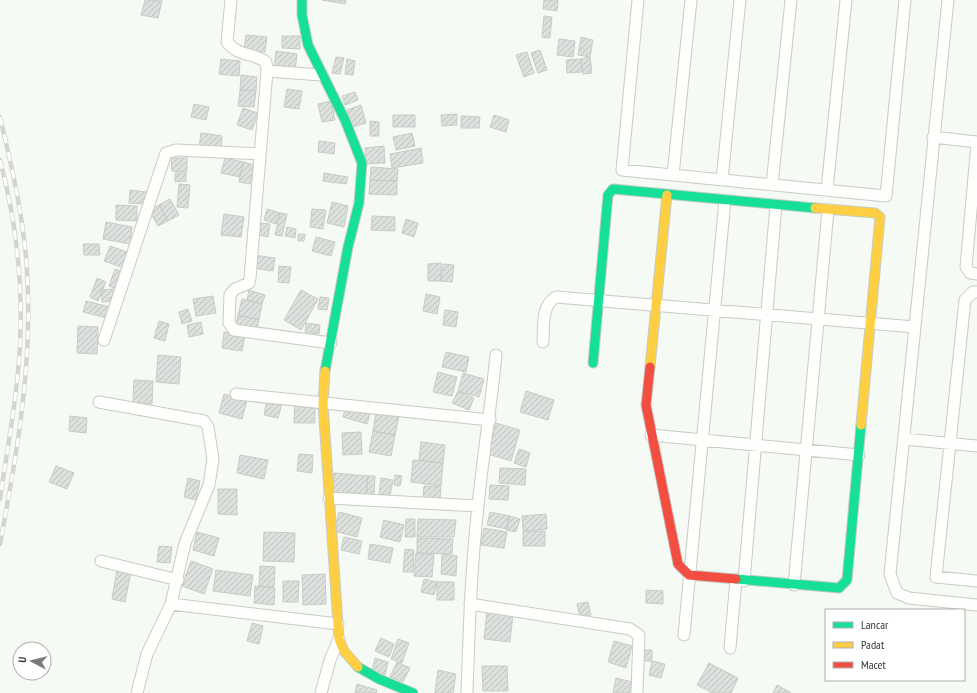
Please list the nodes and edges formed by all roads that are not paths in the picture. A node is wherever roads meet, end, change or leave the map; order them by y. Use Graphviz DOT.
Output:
graph roads {
  1 [pos="231,0"];
  2 [pos="302,0"];
  3 [pos="638,0"];
  4 [pos="691,0"];
  5 [pos="740,0"];
  6 [pos="791,0"];
  7 [pos="846,0"];
  8 [pos="906,0"];
  9 [pos="948,0"];
  10 [pos="267,71"];
  11 [pos="321,75"];
  12 [pos="933,137"];
  13 [pos="977,143"];
  14 [pos="259,154"];
  15 [pos="673,175"];
  16 [pos="722,180"];
  17 [pos="772,185"];
  18 [pos="826,190"];
  19 [pos="667,195"];
  20 [pos="725,200"];
  21 [pos="776,205"];
  22 [pos="828,210"];
  23 [pos="977,274"];
  24 [pos="977,292"];
  25 [pos="598,300"];
  26 [pos="656,305"];
  27 [pos="714,310"];
  28 [pos="767,315"];
  29 [pos="818,319"];
  30 [pos="871,324"];
  31 [pos="915,327"];
  32 [pos="104,340"];
  33 [pos="543,342"];
  34 [pos="331,343"];
  35 [pos="496,355"];
  36 [pos="593,363"];
  37 [pos="236,394"];
  38 [pos="99,402"];
  39 [pos="323,404"];
  40 [pos="490,420"];
  41 [pos="651,435"];
  42 [pos="904,439"];
  43 [pos="702,440"];
  44 [pos="949,443"];
  45 [pos="755,445"];
  46 [pos="977,446"];
  47 [pos="806,450"];
  48 [pos="859,455"];
  49 [pos="329,498"];
  50 [pos="478,506"];
  51 [pos="100,561"];
  52 [pos="690,576"];
  53 [pos="178,580"];
  54 [pos="740,580"];
  55 [pos="977,581"];
  56 [pos="794,585"];
  57 [pos="171,604"];
  58 [pos="470,604"];
  59 [pos="977,605"];
  60 [pos="338,624"];
  61 [pos="684,635"];
  62 [pos="339,639"];
  63 [pos="730,648"];
  64 [pos="137,693"];
  65 [pos="321,693"];
  66 [pos="413,693"];
  67 [pos="467,693"];
  68 [pos="637,693"];
  1 -- 10 [label="street"];
  2 -- 11 [label="street"];
  3 -- 15 [label="street"];
  4 -- 15 [label="street"];
  5 -- 16 [label="street"];
  6 -- 17 [label="street"];
  7 -- 18 [label="street"];
  8 -- 18 [label="street"];
  9 -- 12 [label="street"];
  10 -- 11 [label="street"];
  10 -- 14 [label="street"];
  11 -- 34 [label="street"];
  12 -- 13 [label="street"];
  12 -- 31 [label="street"];
  13 -- 23 [label="street"];
  14 -- 32 [label="street"];
  14 -- 34 [label="street"];
  15 -- 16 [label="street"];
  16 -- 17 [label="street"];
  17 -- 18 [label="street"];
  19 -- 20 [label="street"];
  19 -- 25 [label="street"];
  19 -- 26 [label="street"];
  20 -- 21 [label="street"];
  20 -- 27 [label="street"];
  21 -- 22 [label="street"];
  21 -- 28 [label="street"];
  22 -- 29 [label="street"];
  22 -- 30 [label="street"];
  24 -- 44 [label="street"];
  25 -- 26 [label="street"];
  25 -- 33 [label="street"];
  25 -- 36 [label="street"];
  26 -- 27 [label="street"];
  26 -- 41 [label="street"];
  27 -- 28 [label="street"];
  27 -- 43 [label="street"];
  28 -- 29 [label="street"];
  28 -- 45 [label="street"];
  29 -- 30 [label="street"];
  29 -- 47 [label="street"];
  30 -- 31 [label="street"];
  30 -- 48 [label="street"];
  31 -- 42 [label="street"];
  34 -- 39 [label="street"];
  35 -- 40 [label="street"];
  37 -- 39 [label="street"];
  38 -- 53 [label="street"];
  39 -- 40 [label="street"];
  39 -- 49 [label="street"];
  40 -- 50 [label="street"];
  41 -- 43 [label="street"];
  41 -- 52 [label="street"];
  42 -- 44 [label="street"];
  42 -- 59 [label="street"];
  43 -- 45 [label="street"];
  43 -- 52 [label="street"];
  44 -- 46 [label="street"];
  44 -- 55 [label="street"];
  45 -- 47 [label="street"];
  45 -- 54 [label="street"];
  47 -- 48 [label="street"];
  47 -- 56 [label="street"];
  48 -- 56 [label="street"];
  49 -- 50 [label="street"];
  49 -- 60 [label="street"];
  50 -- 58 [label="street"];
  51 -- 53 [label="street"];
  52 -- 54 [label="street"];
  52 -- 61 [label="street"];
  53 -- 57 [label="street"];
  54 -- 56 [label="street"];
  54 -- 63 [label="street"];
  57 -- 60 [label="street"];
  57 -- 64 [label="street"];
  58 -- 67 [label="street"];
  58 -- 68 [label="street"];
  60 -- 62 [label="street"];
  62 -- 65 [label="street"];
  62 -- 66 [label="street"];
}
